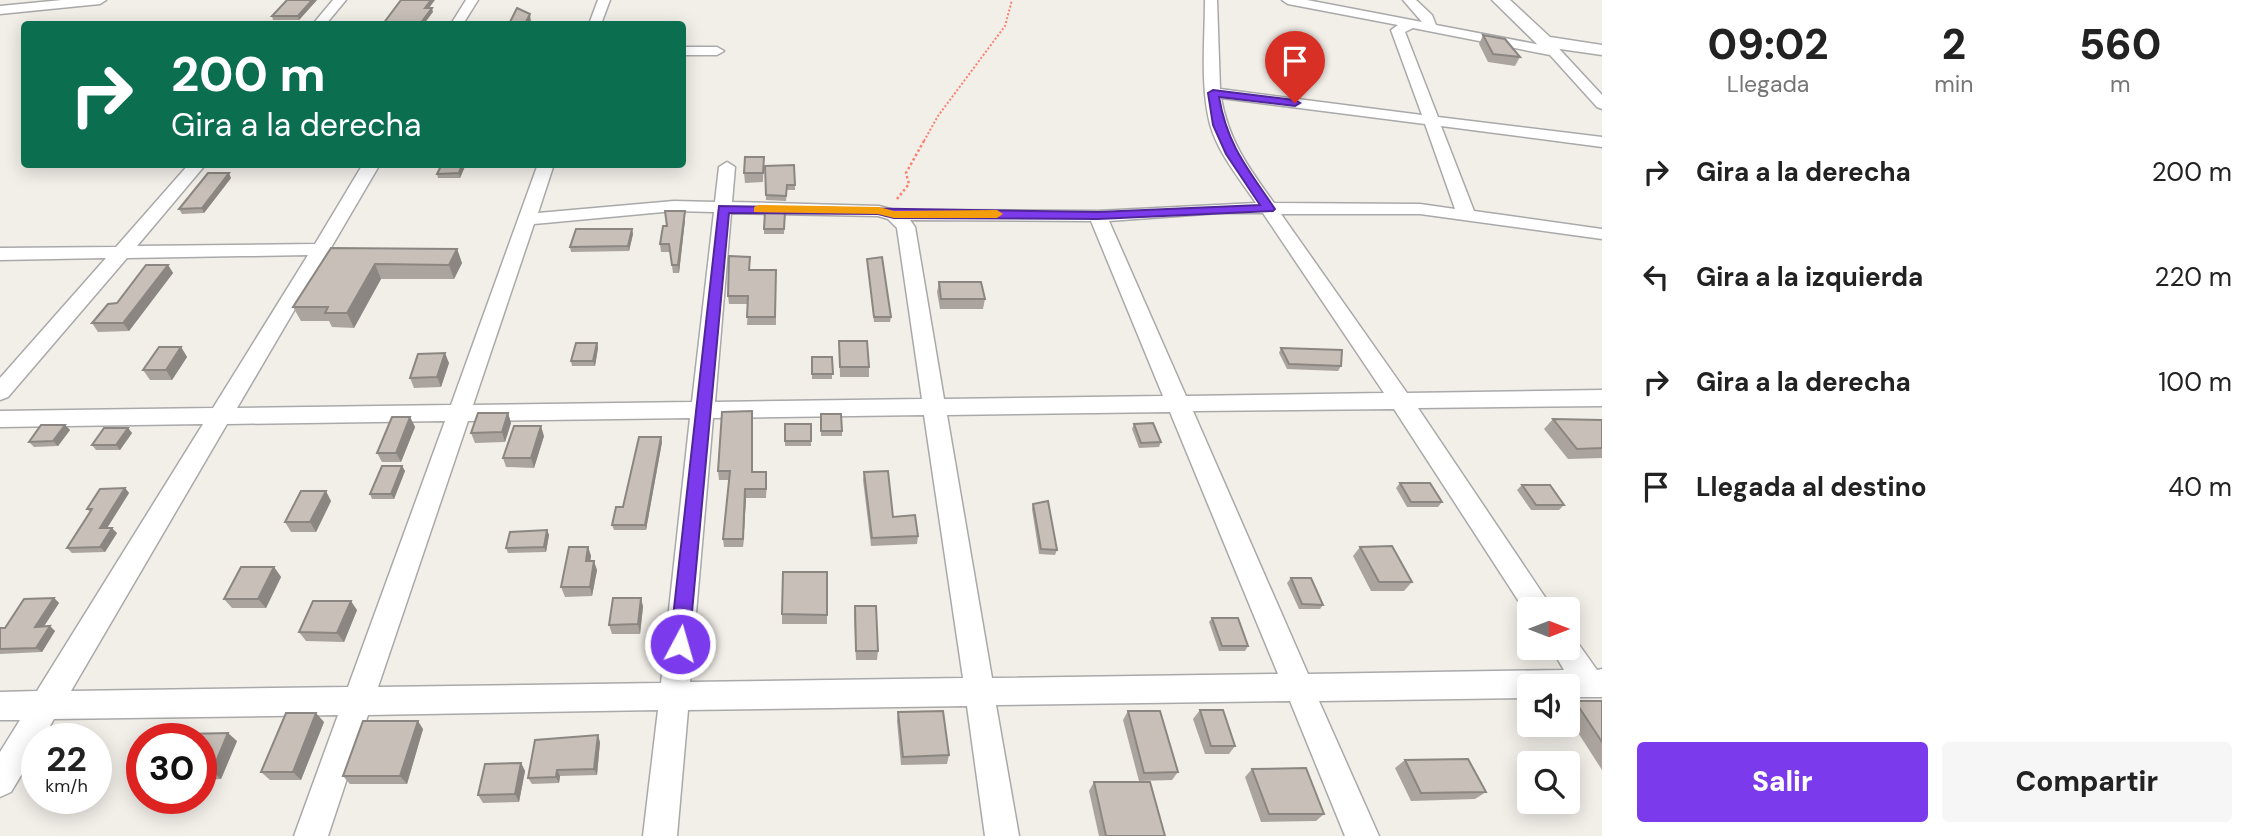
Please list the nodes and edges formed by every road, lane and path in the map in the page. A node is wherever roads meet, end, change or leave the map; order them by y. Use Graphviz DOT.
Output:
graph roads {
  1 [pos="93,0"];
  2 [pos="100,0"];
  3 [pos="340,0"];
  4 [pos="472,0"];
  5 [pos="604,0"];
  6 [pos="1012,0"];
  7 [pos="1211,0"];
  8 [pos="1288,0"];
  9 [pos="1409,0"];
  10 [pos="1500,0"];
  11 [pos="0,10"];
  12 [pos="322,21"];
  13 [pos="459,21"];
  14 [pos="596,21"];
  15 [pos="1409,25"];
  16 [pos="1431,29"];
  17 [pos="1550,47"];
  18 [pos="1602,50"];
  19 [pos="686,51"];
  20 [pos="717,51"];
  21 [pos="1213,93"];
  22 [pos="1602,103"];
  23 [pos="1431,120"];
  24 [pos="1602,142"];
  25 [pos="727,167"];
  26 [pos="195,168"];
  27 [pos="370,168"];
  28 [pos="545,168"];
  29 [pos="723,209"];
  30 [pos="1269,209"];
  31 [pos="1466,214"];
  32 [pos="894,215"];
  33 [pos="1098,216"];
  34 [pos="527,219"];
  35 [pos="1602,234"];
  36 [pos="321,249"];
  37 [pos="123,250"];
  38 [pos="0,254"];
  39 [pos="0,392"];
  40 [pos="1602,398"];
  41 [pos="1401,401"];
  42 [pos="1177,404"];
  43 [pos="934,407"];
  44 [pos="703,410"];
  45 [pos="459,413"];
  46 [pos="220,416"];
  47 [pos="0,419"];
  48 [pos="1531,597"];
  49 [pos="1575,660"];
  50 [pos="1595,683"];
  51 [pos="1298,687"];
  52 [pos="979,692"];
  53 [pos="674,696"];
  54 [pos="358,701"];
  55 [pos="46,705"];
  56 [pos="0,706"];
  57 [pos="0,781"];
  58 [pos="311,836"];
  59 [pos="660,836"];
  60 [pos="1002,836"];
  61 [pos="1362,836"];
  1 -- 2 [label="street"];
  1 -- 11 [label="street"];
  3 -- 12 [label="street"];
  4 -- 13 [label="street"];
  5 -- 14 [label="street"];
  6 -- 32 [label="path"];
  7 -- 21 [label="street"];
  8 -- 15 [label="street"];
  9 -- 16 [label="street"];
  10 -- 17 [label="street"];
  15 -- 16 [label="street"];
  15 -- 23 [label="street"];
  16 -- 17 [label="street"];
  17 -- 18 [label="street"];
  17 -- 22 [label="street"];
  19 -- 20 [label="street"];
  21 -- 23 [label="street"];
  21 -- 30 [label="street"];
  23 -- 24 [label="street"];
  23 -- 31 [label="street"];
  25 -- 29 [label="street"];
  26 -- 37 [label="street"];
  27 -- 36 [label="street"];
  28 -- 34 [label="street"];
  29 -- 32 [label="street"];
  29 -- 34 [label="street"];
  29 -- 44 [label="street"];
  30 -- 31 [label="street"];
  30 -- 33 [label="street"];
  30 -- 41 [label="street"];
  31 -- 35 [label="street"];
  32 -- 33 [label="street"];
  32 -- 43 [label="street"];
  33 -- 42 [label="street"];
  34 -- 45 [label="street"];
  36 -- 37 [label="street"];
  36 -- 46 [label="street"];
  37 -- 38 [label="street"];
  37 -- 39 [label="street"];
  40 -- 41 [label="street"];
  41 -- 42 [label="street"];
  41 -- 48 [label="street"];
  42 -- 43 [label="street"];
  42 -- 51 [label="street"];
  43 -- 44 [label="street"];
  43 -- 52 [label="street"];
  44 -- 45 [label="street"];
  44 -- 53 [label="street"];
  45 -- 46 [label="street"];
  45 -- 54 [label="street"];
  46 -- 47 [label="street"];
  46 -- 55 [label="street"];
  49 -- 50 [label="street"];
  50 -- 51 [label="street"];
  51 -- 52 [label="street"];
  51 -- 61 [label="street"];
  52 -- 53 [label="street"];
  52 -- 60 [label="street"];
  53 -- 54 [label="street"];
  53 -- 59 [label="street"];
  54 -- 55 [label="street"];
  54 -- 58 [label="street"];
  55 -- 56 [label="street"];
  55 -- 57 [label="street"];
}
